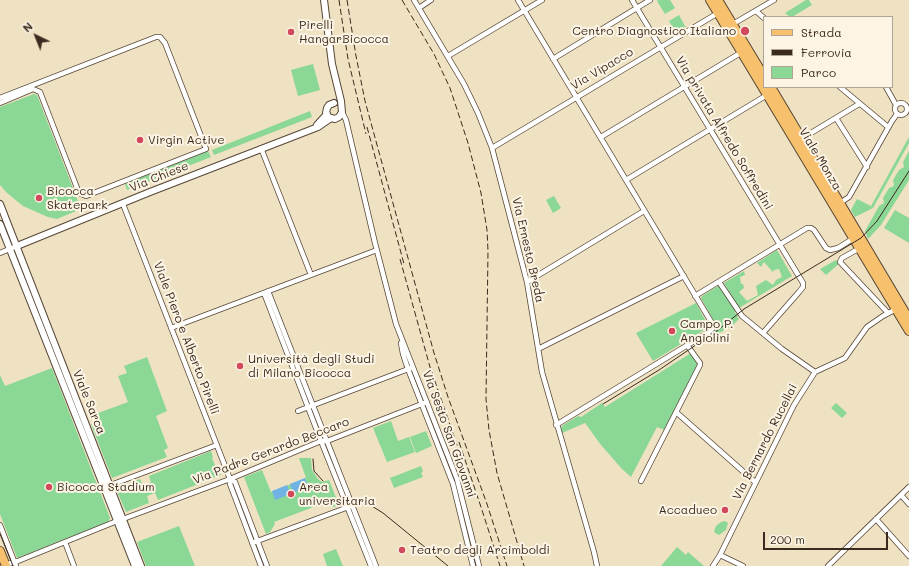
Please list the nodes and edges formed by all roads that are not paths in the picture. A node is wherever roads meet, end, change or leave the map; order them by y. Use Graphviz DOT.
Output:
graph roads {
  1 [pos="324,0"];
  2 [pos="414,0"];
  3 [pos="431,0"];
  4 [pos="518,0"];
  5 [pos="542,0"];
  6 [pos="632,0"];
  7 [pos="650,0"];
  8 [pos="710,0"];
  9 [pos="718,0"];
  10 [pos="774,0"];
  11 [pos="419,8"];
  12 [pos="637,8"];
  13 [pos="524,10"];
  14 [pos="721,11"];
  15 [pos="756,11"];
  16 [pos="763,17"];
  17 [pos="730,26"];
  18 [pos="661,47"];
  19 [pos="742,52"];
  20 [pos="448,56"];
  21 [pos="553,59"];
  22 [pos="763,75"];
  23 [pos="41,81"];
  24 [pos="684,86"];
  25 [pos="772,88"];
  26 [pos="841,88"];
  27 [pos="887,88"];
  28 [pos="338,91"];
  29 [pos="40,92"];
  30 [pos="767,95"];
  31 [pos="577,97"];
  32 [pos="0,98"];
  33 [pos="0,103"];
  34 [pos="334,103"];
  35 [pos="859,104"];
  36 [pos="896,105"];
  37 [pos="341,109"];
  38 [pos="908,109"];
  39 [pos="897,114"];
  40 [pos="332,117"];
  41 [pos="836,118"];
  42 [pos="346,125"];
  43 [pos="888,127"];
  44 [pos="710,129"];
  45 [pos="600,137"];
  46 [pos="801,139"];
  47 [pos="261,148"];
  48 [pos="492,148"];
  49 [pos="867,167"];
  50 [pos="626,180"];
  51 [pos="840,203"];
  52 [pos="0,204"];
  53 [pos="123,204"];
  54 [pos="644,211"];
  55 [pos="0,224"];
  56 [pos="856,236"];
  57 [pos="779,244"];
  58 [pos="17,246"];
  59 [pos="860,248"];
  60 [pos="10,249"];
  61 [pos="377,250"];
  62 [pos="0,253"];
  63 [pos="311,275"];
  64 [pos="684,276"];
  65 [pos="527,282"];
  66 [pos="719,282"];
  67 [pos="266,292"];
  68 [pos="695,296"];
  69 [pos="902,307"];
  70 [pos="888,313"];
  71 [pos="909,319"];
  72 [pos="171,328"];
  73 [pos="909,331"];
  74 [pos="762,333"];
  75 [pos="400,335"];
  76 [pos="687,345"];
  77 [pos="538,349"];
  78 [pos="408,369"];
  79 [pos="415,372"];
  80 [pos="815,372"];
  81 [pos="427,402"];
  82 [pos="421,404"];
  83 [pos="310,406"];
  84 [pos="298,411"];
  85 [pos="676,412"];
  86 [pos="556,425"];
  87 [pos="321,441"];
  88 [pos="326,441"];
  89 [pos="217,445"];
  90 [pos="230,479"];
  91 [pos="641,481"];
  92 [pos="755,482"];
  93 [pos="107,486"];
  94 [pos="909,487"];
  95 [pos="901,495"];
  96 [pos="909,504"];
  97 [pos="350,507"];
  98 [pos="876,519"];
  99 [pos="120,520"];
  100 [pos="0,525"];
  101 [pos="65,542"];
  102 [pos="258,542"];
  103 [pos="252,544"];
  104 [pos="0,552"];
  105 [pos="720,554"];
  106 [pos="909,556"];
  107 [pos="15,564"];
  108 [pos="4,566"];
  109 [pos="74,566"];
  110 [pos="135,566"];
  111 [pos="141,566"];
  112 [pos="261,566"];
  113 [pos="267,566"];
  114 [pos="371,566"];
  115 [pos="376,566"];
  116 [pos="473,566"];
  117 [pos="479,566"];
  118 [pos="597,566"];
  119 [pos="713,566"];
  120 [pos="743,566"];
  121 [pos="828,566"];
  1 -- 28 [label="street, Via Sesto San Giovanni"];
  2 -- 11 [label="street, Via Ernesto Breda"];
  3 -- 11 [label="street"];
  4 -- 13 [label="street"];
  5 -- 13 [label="street"];
  6 -- 12 [label="street, Via privata Alfredo Soffredini"];
  7 -- 12 [label="street"];
  8 -- 14 [label="main road, Viale Monza"];
  9 -- 14 [label="main road, Viale Monza"];
  10 -- 15 [label="street"];
  11 -- 20 [label="street, Via Ernesto Breda"];
  12 -- 18 [label="street, Via privata Alfredo Soffredini"];
  12 -- 21 [label="street"];
  13 -- 20 [label="street"];
  13 -- 21 [label="street"];
  14 -- 17 [label="main road, Viale Monza"];
  14 -- 18 [label="street, Via Vipacco"];
  15 -- 16 [label="street"];
  15 -- 17 [label="street"];
  17 -- 19 [label="main road, Viale Monza"];
  17 -- 22 [label="main road, Viale Monza"];
  18 -- 24 [label="street, Via privata Alfredo Soffredini"];
  18 -- 31 [label="street, Via Vipacco"];
  19 -- 24 [label="street"];
  19 -- 30 [label="main road, Viale Monza"];
  20 -- 48 [label="street, Via Ernesto Breda"];
  21 -- 31 [label="street"];
  23 -- 29 [label="street"];
  23 -- 29 [label="street, Via Chiese"];
  23 -- 32 [label="street"];
  24 -- 44 [label="street, Via privata Alfredo Soffredini"];
  24 -- 45 [label="street"];
  25 -- 46 [label="main road, Viale Monza"];
  26 -- 35 [label="street"];
  27 -- 36 [label="street"];
  28 -- 34 [label="street"];
  28 -- 37 [label="street, Via Sesto San Giovanni"];
  29 -- 33 [label="street"];
  30 -- 44 [label="street"];
  30 -- 56 [label="main road, Viale Monza"];
  31 -- 45 [label="street"];
  31 -- 48 [label="street, Via Vipacco"];
  34 -- 37 [label="street"];
  34 -- 40 [label="street, Via Chiese"];
  35 -- 41 [label="street"];
  35 -- 43 [label="street"];
  36 -- 38 [label="street"];
  36 -- 39 [label="street"];
  37 -- 40 [label="street"];
  37 -- 42 [label="street, Via Sesto San Giovanni"];
  38 -- 39 [label="street"];
  39 -- 43 [label="street"];
  40 -- 42 [label="street"];
  40 -- 47 [label="street, Via Chiese"];
  41 -- 46 [label="street"];
  41 -- 49 [label="street"];
  42 -- 61 [label="street, Via Sesto San Giovanni"];
  43 -- 49 [label="street"];
  44 -- 50 [label="street"];
  44 -- 57 [label="street, Via privata Alfredo Soffredini"];
  45 -- 50 [label="street"];
  46 -- 51 [label="main road, Viale Monza"];
  47 -- 53 [label="street, Via Chiese"];
  47 -- 63 [label="street"];
  48 -- 65 [label="street, Via Ernesto Breda"];
  49 -- 51 [label="street"];
  50 -- 54 [label="street"];
  51 -- 56 [label="main road, Viale Monza"];
  52 -- 58 [label="street, Viale Sarca"];
  53 -- 58 [label="street, Via Chiese"];
  53 -- 72 [label="street, Viale Piero e Alberto Pirelli"];
  54 -- 64 [label="street"];
  54 -- 65 [label="street"];
  55 -- 60 [label="street, Viale Sarca"];
  56 -- 57 [label="street"];
  56 -- 59 [label="main road, Viale Monza"];
  56 -- 69 [label="main road, Viale Monza"];
  57 -- 66 [label="street"];
  57 -- 74 [label="street, Via privata Alfredo Soffredini"];
  58 -- 60 [label="street"];
  58 -- 93 [label="street, Viale Sarca"];
  59 -- 69 [label="main road, Viale Monza"];
  59 -- 70 [label="street"];
  60 -- 62 [label="street"];
  60 -- 93 [label="street, Viale Sarca"];
  61 -- 63 [label="street"];
  61 -- 75 [label="street, Via Sesto San Giovanni"];
  63 -- 67 [label="street"];
  64 -- 68 [label="street"];
  64 -- 77 [label="street"];
  65 -- 77 [label="street, Via Ernesto Breda"];
  66 -- 68 [label="street"];
  66 -- 74 [label="street"];
  67 -- 72 [label="street"];
  67 -- 83 [label="street"];
  68 -- 76 [label="street"];
  69 -- 70 [label="street"];
  69 -- 71 [label="main road, Viale Monza"];
  69 -- 73 [label="main road, Viale Monza"];
  70 -- 80 [label="street"];
  72 -- 89 [label="street, Viale Piero e Alberto Pirelli"];
  74 -- 80 [label="street"];
  75 -- 78 [label="street, Via Sesto San Giovanni"];
  75 -- 79 [label="street, Via Sesto San Giovanni"];
  76 -- 85 [label="street"];
  76 -- 86 [label="street"];
  77 -- 86 [label="street, Via Ernesto Breda"];
  78 -- 79 [label="street"];
  78 -- 82 [label="street, Via Sesto San Giovanni"];
  78 -- 83 [label="street"];
  79 -- 81 [label="street, Via Sesto San Giovanni"];
  80 -- 92 [label="street, Via Bernardo Rucellai"];
  81 -- 82 [label="street, Via Padre Gerardo Beccaro"];
  81 -- 117 [label="street, Via Sesto San Giovanni"];
  82 -- 88 [label="street, Via Padre Gerardo Beccaro"];
  82 -- 116 [label="street, Via Sesto San Giovanni"];
  83 -- 84 [label="street"];
  83 -- 87 [label="street"];
  83 -- 88 [label="street"];
  85 -- 91 [label="street"];
  85 -- 92 [label="street"];
  86 -- 118 [label="street, Via Ernesto Breda"];
  87 -- 88 [label="street, Via Padre Gerardo Beccaro"];
  87 -- 90 [label="street, Via Padre Gerardo Beccaro"];
  87 -- 97 [label="street"];
  88 -- 97 [label="street"];
  89 -- 90 [label="street, Viale Piero e Alberto Pirelli"];
  89 -- 93 [label="street"];
  90 -- 99 [label="street, Via Padre Gerardo Beccaro"];
  90 -- 102 [label="street, Viale Piero e Alberto Pirelli"];
  90 -- 103 [label="street, Viale Piero e Alberto Pirelli"];
  92 -- 105 [label="street, Via Bernardo Rucellai"];
  93 -- 99 [label="street, Viale Sarca"];
  94 -- 95 [label="street"];
  95 -- 96 [label="street"];
  95 -- 98 [label="street"];
  97 -- 102 [label="street"];
  97 -- 114 [label="street"];
  97 -- 115 [label="street"];
  98 -- 106 [label="street"];
  98 -- 121 [label="street"];
  99 -- 101 [label="street, Via Padre Gerardo Beccaro"];
  99 -- 110 [label="street, Viale Sarca"];
  99 -- 111 [label="street, Viale Sarca"];
  100 -- 107 [label="street"];
  101 -- 107 [label="street, Via Padre Gerardo Beccaro"];
  101 -- 109 [label="street"];
  102 -- 103 [label="street"];
  102 -- 113 [label="street, Viale Piero e Alberto Pirelli"];
  103 -- 112 [label="street, Viale Piero e Alberto Pirelli"];
  104 -- 108 [label="main road"];
  105 -- 119 [label="street, Via Bernardo Rucellai"];
  105 -- 120 [label="street"];
  107 -- 108 [label="street, Via Padre Gerardo Beccaro"];
}
